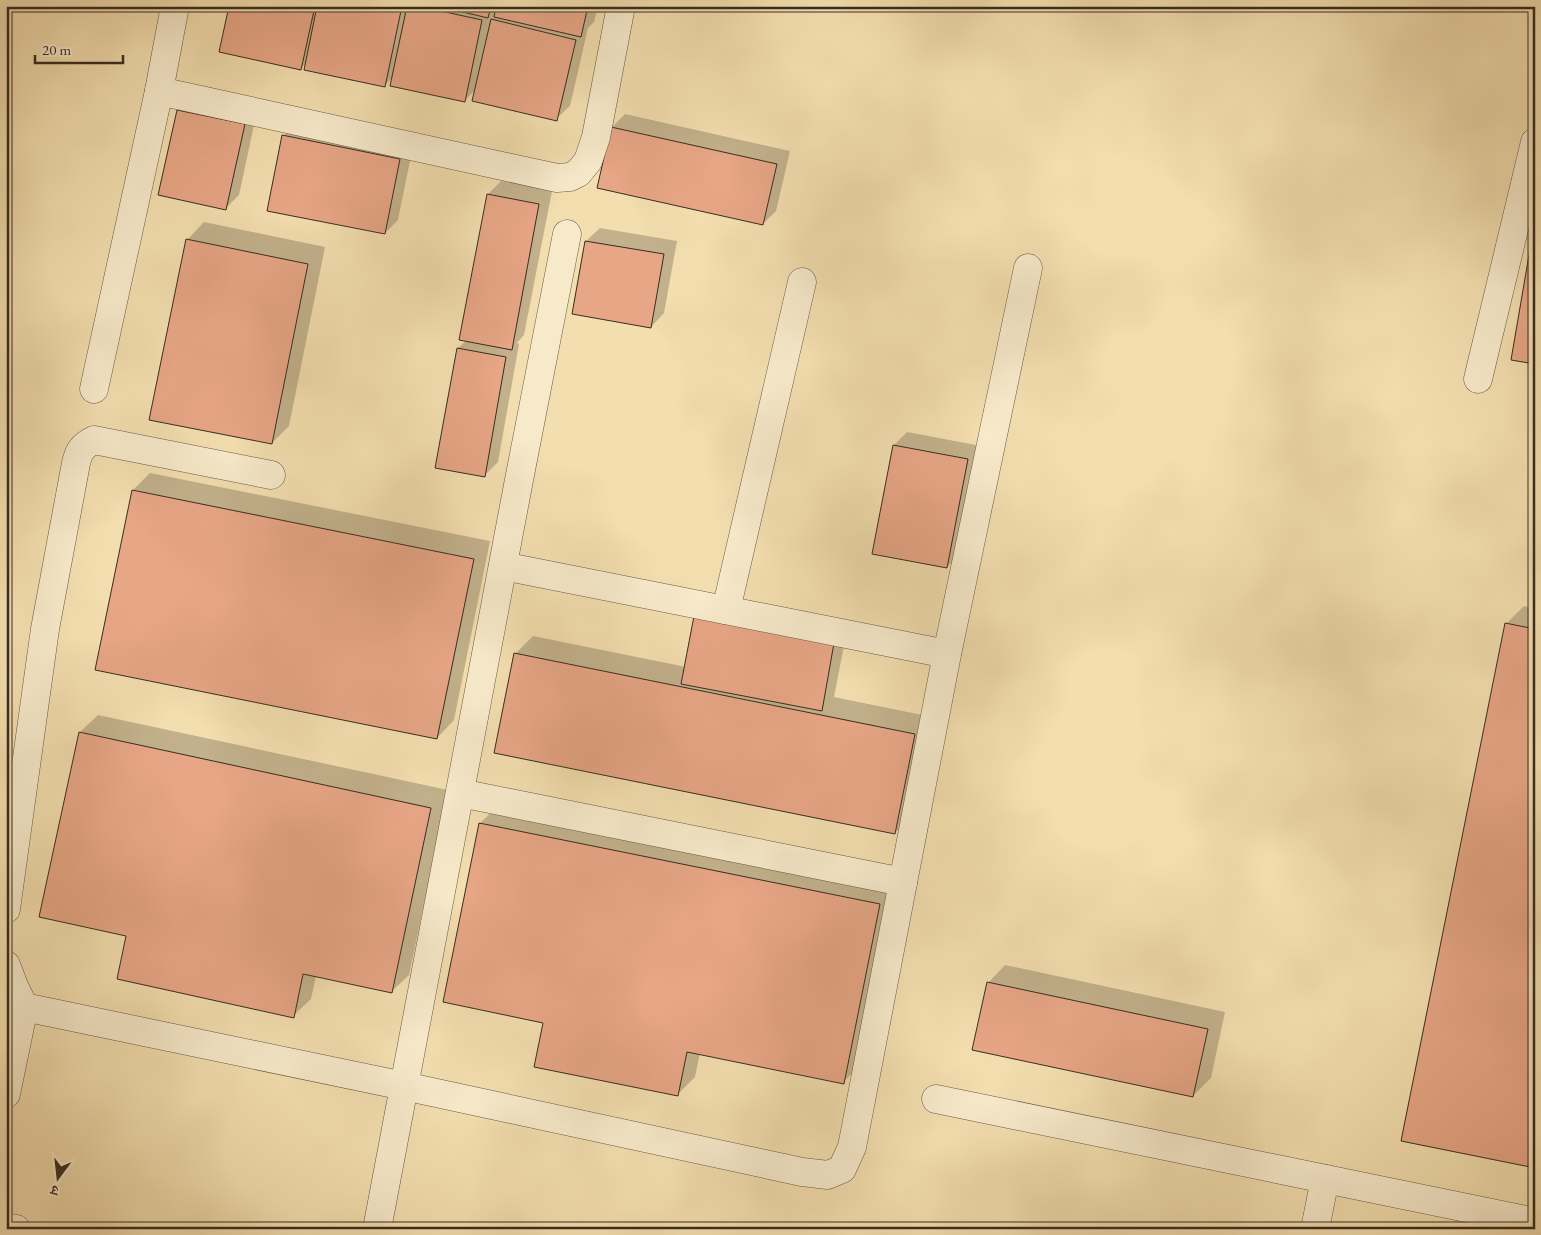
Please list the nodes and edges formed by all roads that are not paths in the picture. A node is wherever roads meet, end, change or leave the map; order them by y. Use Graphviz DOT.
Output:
graph roads {
  1 [pos="175,6"];
  2 [pos="621,6"];
  3 [pos="159,91"];
  4 [pos="1535,142"];
  5 [pos="567,234"];
  6 [pos="1028,268"];
  7 [pos="802,282"];
  8 [pos="1478,379"];
  9 [pos="94,389"];
  10 [pos="271,475"];
  11 [pos="503,566"];
  12 [pos="726,610"];
  13 [pos="947,654"];
  14 [pos="460,793"];
  15 [pos="903,882"];
  16 [pos="6,908"];
  17 [pos="6,965"];
  18 [pos="24,1007"];
  19 [pos="404,1086"];
  20 [pos="6,1094"];
  21 [pos="936,1099"];
  22 [pos="1326,1179"];
  23 [pos="1535,1222"];
  24 [pos="6,1227"];
  25 [pos="16,1229"];
  26 [pos="377,1229"];
  27 [pos="1315,1229"];
  1 -- 3 [label="street"];
  2 -- 3 [label="street"];
  3 -- 9 [label="street"];
  4 -- 8 [label="street"];
  5 -- 11 [label="street"];
  6 -- 13 [label="street"];
  7 -- 12 [label="street"];
  10 -- 16 [label="street"];
  11 -- 12 [label="street"];
  11 -- 14 [label="street"];
  12 -- 13 [label="street"];
  13 -- 15 [label="street"];
  14 -- 15 [label="street"];
  14 -- 19 [label="street"];
  15 -- 19 [label="street"];
  17 -- 18 [label="street"];
  18 -- 19 [label="street"];
  18 -- 20 [label="street"];
  19 -- 26 [label="street"];
  21 -- 22 [label="street"];
  22 -- 23 [label="street"];
  22 -- 27 [label="street"];
  24 -- 25 [label="street"];
}
